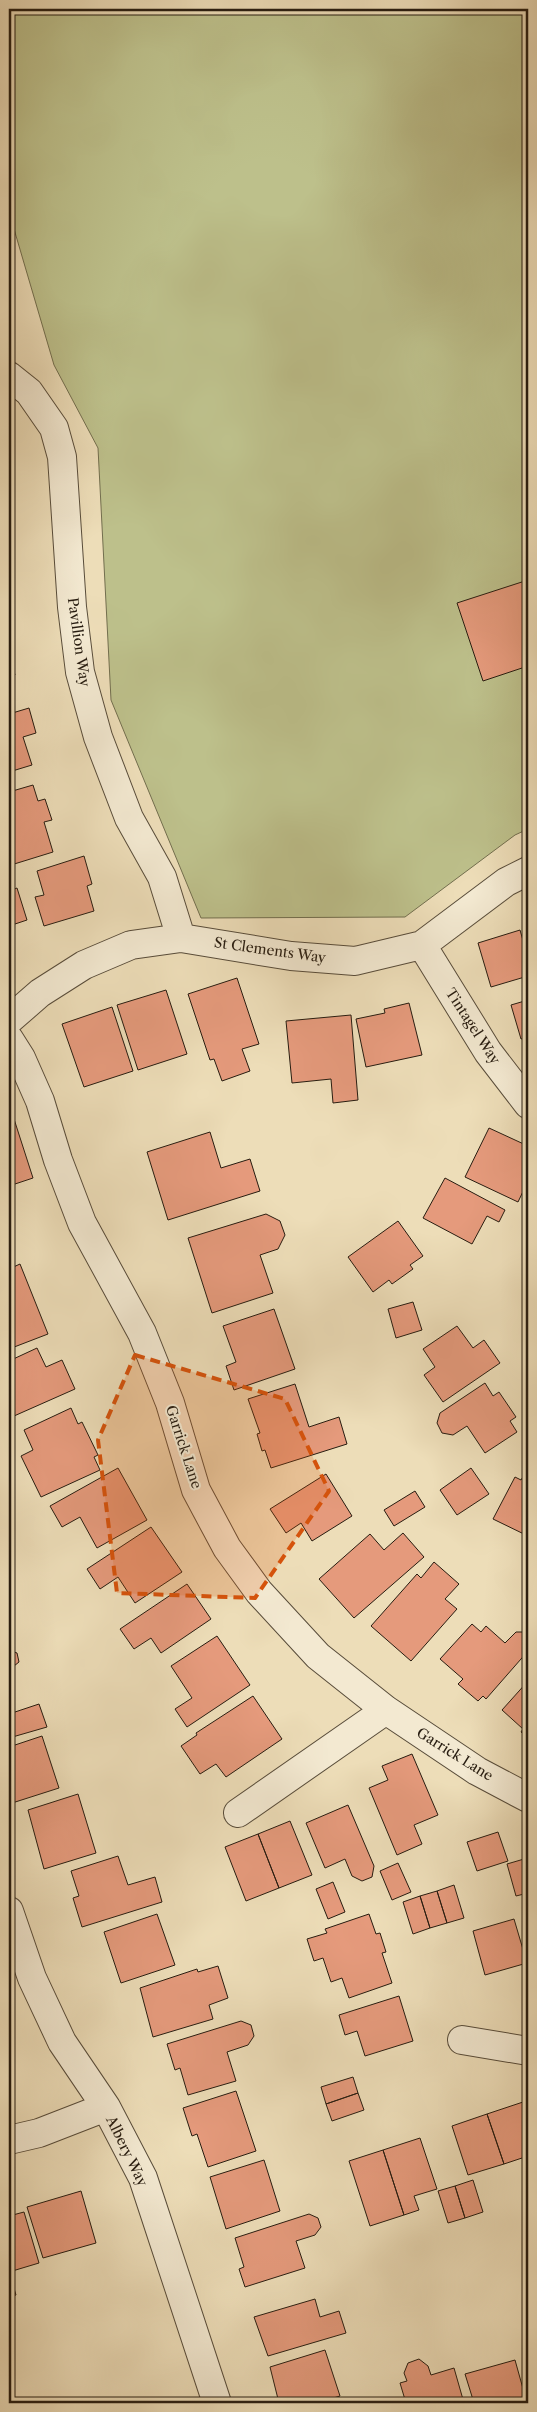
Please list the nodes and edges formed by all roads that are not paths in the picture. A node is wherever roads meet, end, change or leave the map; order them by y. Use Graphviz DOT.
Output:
graph roads {
  1 [pos="9,376"];
  2 [pos="528,871"];
  3 [pos="181,938"];
  4 [pos="422,945"];
  5 [pos="9,1020"];
  6 [pos="9,1039"];
  7 [pos="528,1104"];
  8 [pos="386,1710"];
  9 [pos="528,1798"];
  10 [pos="238,1813"];
  11 [pos="9,1911"];
  12 [pos="462,2040"];
  13 [pos="528,2051"];
  14 [pos="106,2107"];
  15 [pos="9,2140"];
  16 [pos="217,2403"];
  1 -- 3 [label="street, Pavillion Way"];
  2 -- 4 [label="street, St Clements Way"];
  3 -- 4 [label="street, St Clements Way"];
  3 -- 5 [label="street, St Clements Way"];
  4 -- 7 [label="street, Tintagel Way"];
  6 -- 8 [label="street, Garrick Lane"];
  8 -- 9 [label="street, Garrick Lane"];
  8 -- 10 [label="street"];
  11 -- 14 [label="street, Albery Way"];
  12 -- 13 [label="street"];
  14 -- 15 [label="street"];
  14 -- 16 [label="street, Albery Way"];
}
